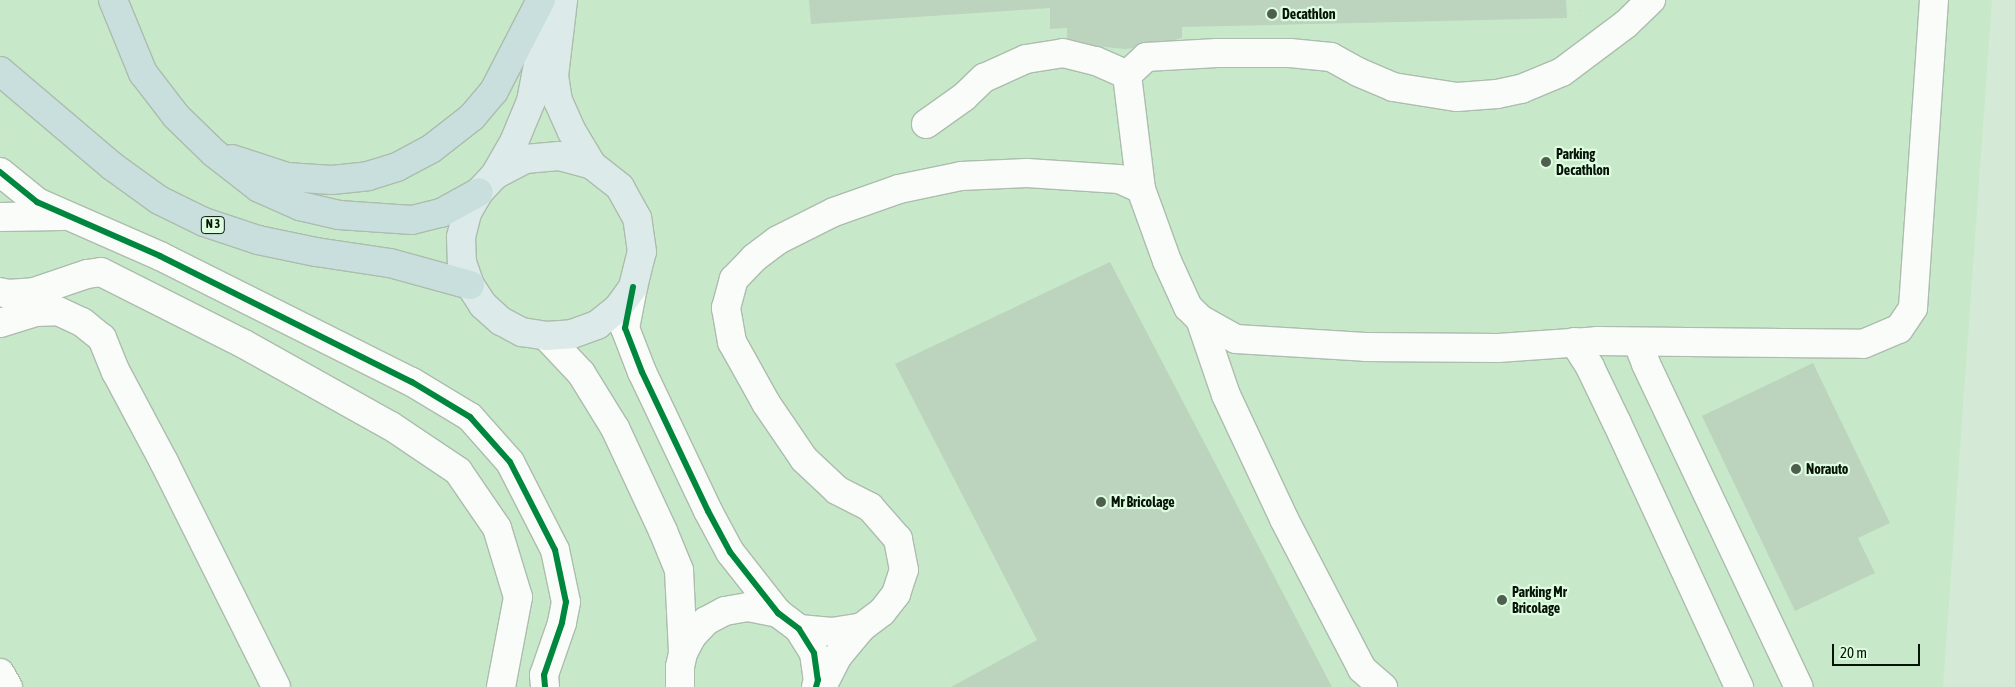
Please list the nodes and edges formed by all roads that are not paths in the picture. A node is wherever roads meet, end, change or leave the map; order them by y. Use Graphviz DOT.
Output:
graph roads {
  1 [pos="113,0"];
  2 [pos="542,0"];
  3 [pos="563,0"];
  4 [pos="1651,0"];
  5 [pos="1934,0"];
  6 [pos="0,70"];
  7 [pos="1127,75"];
  8 [pos="926,124"];
  9 [pos="214,153"];
  10 [pos="592,165"];
  11 [pos="0,172"];
  12 [pos="487,183"];
  13 [pos="1141,189"];
  14 [pos="71,216"];
  15 [pos="0,217"];
  16 [pos="470,285"];
  17 [pos="633,287"];
  18 [pos="0,292"];
  19 [pos="1200,320"];
  20 [pos="0,323"];
  21 [pos="546,336"];
  22 [pos="1574,342"];
  23 [pos="1638,343"];
  24 [pos="778,613"];
  25 [pos="862,627"];
  26 [pos="799,629"];
  27 [pos="683,653"];
  28 [pos="0,673"];
  29 [pos="8,687"];
  30 [pos="276,687"];
  31 [pos="501,687"];
  32 [pos="545,687"];
  33 [pos="680,687"];
  34 [pos="816,687"];
  35 [pos="822,687"];
  36 [pos="1383,687"];
  37 [pos="1739,687"];
  38 [pos="1799,687"];
  1 -- 9 [label="highway"];
  2 -- 9 [label="highway"];
  2 -- 12 [label="main road"];
  3 -- 10 [label="main road"];
  4 -- 7 [label="street"];
  5 -- 23 [label="street"];
  6 -- 16 [label="highway, N 3"];
  7 -- 8 [label="street"];
  7 -- 13 [label="street"];
  9 -- 12 [label="highway"];
  10 -- 12 [label="main road"];
  10 -- 17 [label="main road"];
  11 -- 14 [label="street"];
  12 -- 16 [label="main road"];
  13 -- 19 [label="street"];
  13 -- 25 [label="street"];
  14 -- 15 [label="street"];
  14 -- 32 [label="street"];
  16 -- 21 [label="main road"];
  17 -- 21 [label="main road"];
  17 -- 24 [label="street"];
  18 -- 31 [label="street"];
  19 -- 22 [label="street"];
  19 -- 36 [label="street"];
  20 -- 30 [label="street"];
  21 -- 27 [label="street"];
  22 -- 23 [label="street"];
  22 -- 37 [label="street"];
  23 -- 38 [label="street"];
  24 -- 26 [label="street"];
  24 -- 27 [label="street"];
  25 -- 26 [label="street"];
  25 -- 35 [label="street"];
  26 -- 34 [label="street"];
  27 -- 33 [label="street"];
  28 -- 29 [label="street"];
}
